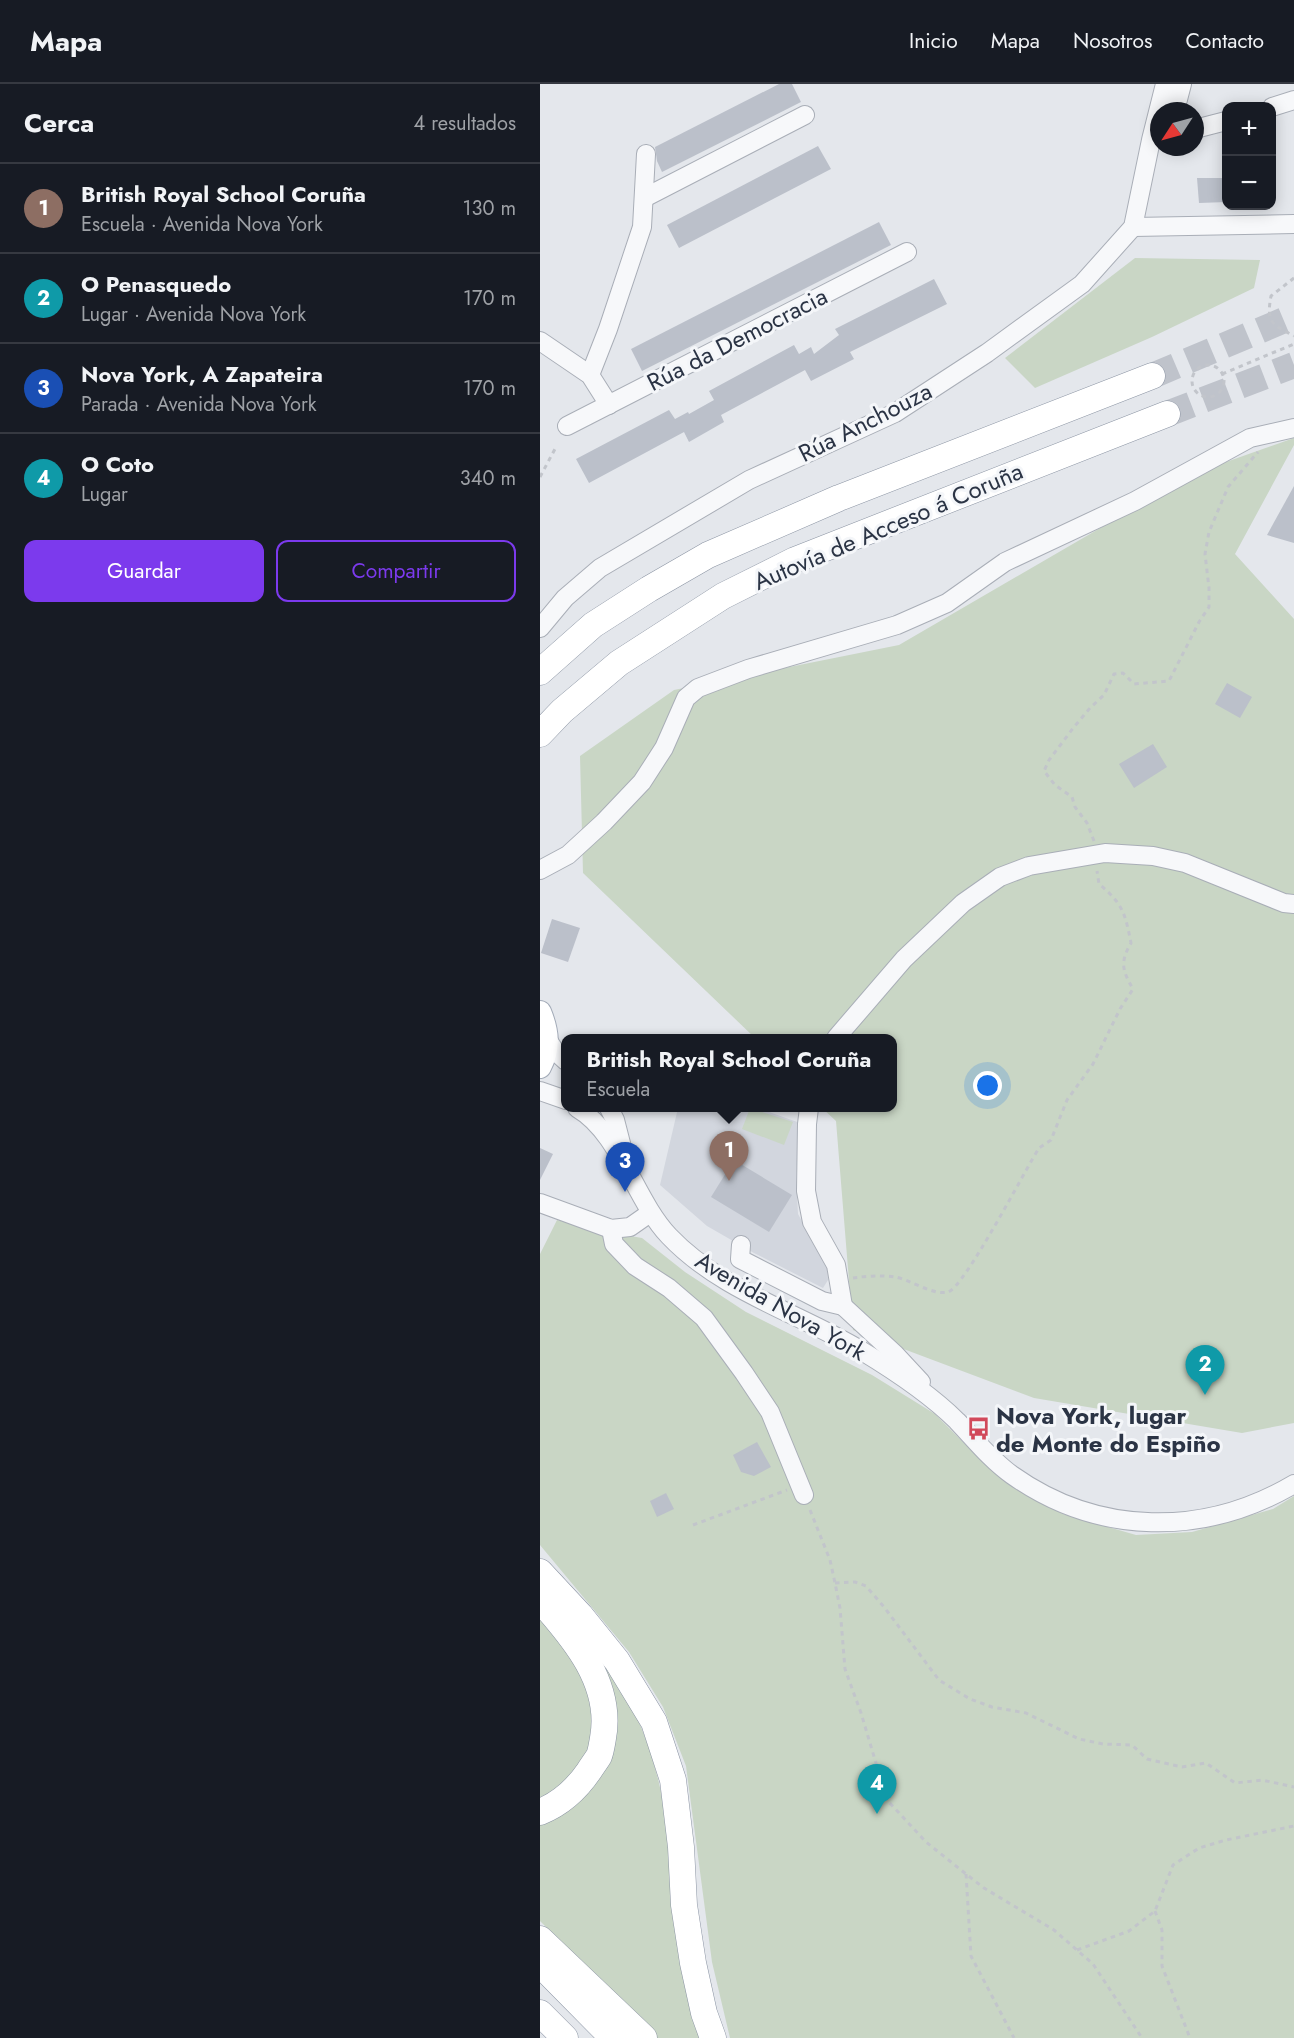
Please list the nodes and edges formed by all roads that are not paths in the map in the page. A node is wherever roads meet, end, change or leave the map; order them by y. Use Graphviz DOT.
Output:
graph roads {
  1 [pos="1165,84"];
  2 [pos="1182,84"];
  3 [pos="1294,100"];
  4 [pos="1162,102"];
  5 [pos="1177,102"];
  6 [pos="1276,106"];
  7 [pos="805,115"];
  8 [pos="1222,122"];
  9 [pos="1204,127"];
  10 [pos="646,154"];
  11 [pos="1151,156"];
  12 [pos="644,198"];
  13 [pos="1294,224"];
  14 [pos="1133,227"];
  15 [pos="907,252"];
  16 [pos="540,341"];
  17 [pos="590,375"];
  18 [pos="1152,376"];
  19 [pos="609,405"];
  20 [pos="1167,414"];
  21 [pos="567,426"];
  22 [pos="1294,428"];
  23 [pos="540,628"];
  24 [pos="540,672"];
  25 [pos="540,734"];
  26 [pos="540,870"];
  27 [pos="1294,904"];
  28 [pos="540,1012"];
  29 [pos="839,1034"];
  30 [pos="548,1040"];
  31 [pos="561,1056"];
  32 [pos="540,1067"];
  33 [pos="540,1091"];
  34 [pos="561,1098"];
  35 [pos="583,1112"];
  36 [pos="611,1112"];
  37 [pos="808,1112"];
  38 [pos="627,1172"];
  39 [pos="540,1203"];
  40 [pos="650,1213"];
  41 [pos="611,1229"];
  42 [pos="741,1245"];
  43 [pos="843,1306"];
  44 [pos="956,1420"];
  45 [pos="1294,1484"];
  46 [pos="802,1490"];
  47 [pos="540,1572"];
  48 [pos="540,1600"];
  49 [pos="540,1812"];
  50 [pos="540,1939"];
  51 [pos="540,1964"];
  52 [pos="540,2013"];
  53 [pos="565,2038"];
  54 [pos="613,2038"];
  55 [pos="644,2038"];
  56 [pos="712,2038"];
  1 -- 4 [label="street"];
  2 -- 5 [label="street"];
  3 -- 6 [label="street"];
  7 -- 12 [label="street"];
  8 -- 9 [label="street"];
  10 -- 12 [label="street"];
  11 -- 14 [label="street"];
  12 -- 17 [label="street"];
  13 -- 14 [label="street"];
  14 -- 23 [label="street, Rúa Anchouza"];
  15 -- 19 [label="street, Rúa da Democracia"];
  16 -- 17 [label="street"];
  17 -- 19 [label="street"];
  18 -- 24 [label="highway, Autovía de Acceso á Coruña"];
  19 -- 21 [label="street, Rúa da Democracia"];
  20 -- 25 [label="highway, Autovía de Acceso á Coruña"];
  22 -- 26 [label="street"];
  27 -- 29 [label="street"];
  28 -- 30 [label="main road"];
  30 -- 31 [label="street"];
  30 -- 32 [label="main road"];
  33 -- 34 [label="street"];
  35 -- 38 [label="street, Avenida Nova York"];
  36 -- 38 [label="street, Avenida Nova York"];
  37 -- 43 [label="street"];
  38 -- 40 [label="street, Avenida Nova York"];
  39 -- 41 [label="street"];
  40 -- 41 [label="street"];
  40 -- 44 [label="street, Avenida Nova York"];
  41 -- 46 [label="street"];
  42 -- 43 [label="street"];
  43 -- 44 [label="street, Avenida Nova York"];
  44 -- 45 [label="street, Avenida Nova York"];
  47 -- 56 [label="highway"];
  48 -- 49 [label="highway"];
  50 -- 55 [label="highway"];
  51 -- 54 [label="highway"];
  52 -- 53 [label="highway"];
}
